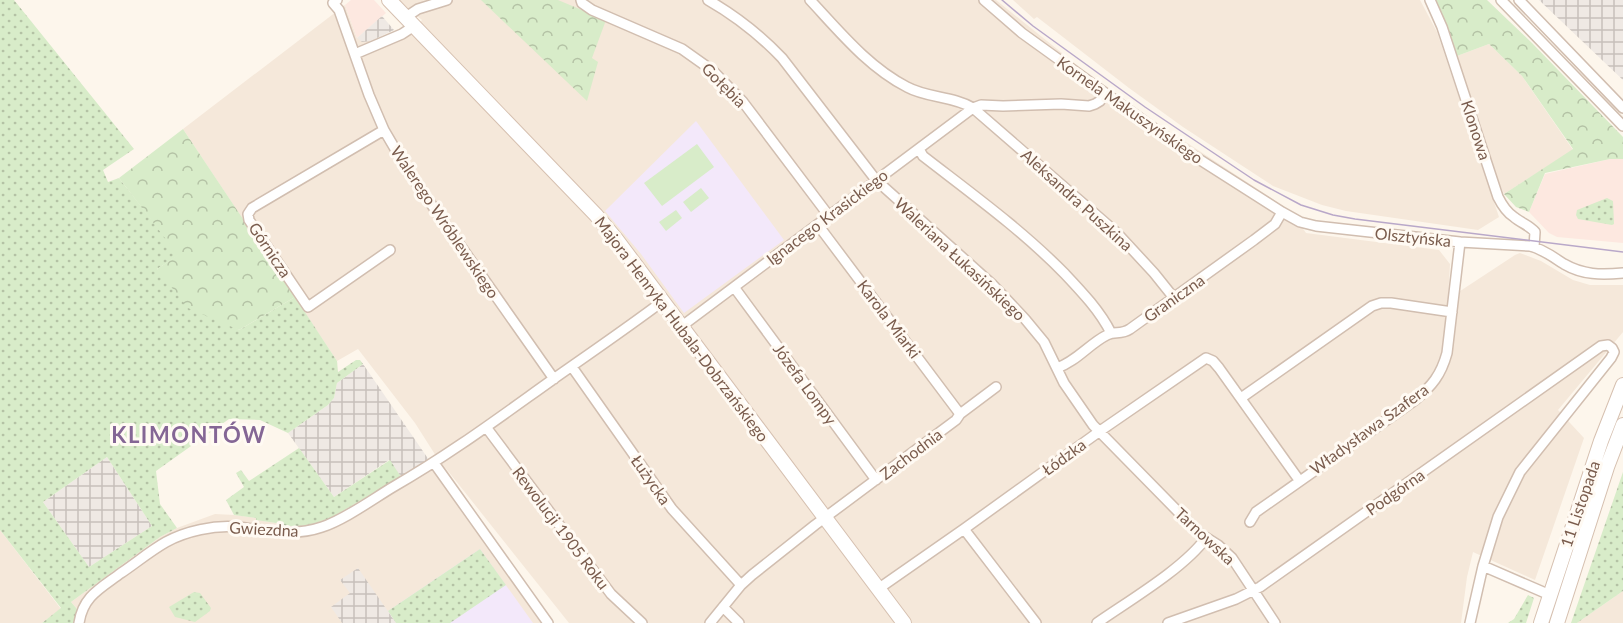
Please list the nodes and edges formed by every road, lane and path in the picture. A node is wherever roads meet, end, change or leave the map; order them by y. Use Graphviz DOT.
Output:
graph roads {
  1 [pos="337,0"];
  2 [pos="389,0"];
  3 [pos="447,0"];
  4 [pos="581,0"];
  5 [pos="708,0"];
  6 [pos="810,0"];
  7 [pos="984,0"];
  8 [pos="1430,0"];
  9 [pos="1501,0"];
  10 [pos="1519,0"];
  11 [pos="410,22"];
  12 [pos="355,54"];
  13 [pos="1105,94"];
  14 [pos="973,108"];
  15 [pos="1623,108"];
  16 [pos="1623,126"];
  17 [pos="384,130"];
  18 [pos="919,149"];
  19 [pos="876,180"];
  20 [pos="1282,212"];
  21 [pos="829,216"];
  22 [pos="818,225"];
  23 [pos="1460,242"];
  24 [pos="1534,247"];
  25 [pos="390,250"];
  26 [pos="1623,273"];
  27 [pos="734,287"];
  28 [pos="1174,298"];
  29 [pos="663,301"];
  30 [pos="1452,312"];
  31 [pos="682,326"];
  32 [pos="1111,333"];
  33 [pos="572,367"];
  34 [pos="1058,368"];
  35 [pos="554,379"];
  36 [pos="1623,385"];
  37 [pos="996,387"];
  38 [pos="1241,398"];
  39 [pos="960,414"];
  40 [pos="1623,425"];
  41 [pos="486,427"];
  42 [pos="1100,431"];
  43 [pos="434,463"];
  44 [pos="876,480"];
  45 [pos="1299,480"];
  46 [pos="825,518"];
  47 [pos="1250,522"];
  48 [pos="964,529"];
  49 [pos="1206,538"];
  50 [pos="1483,566"];
  51 [pos="741,585"];
  52 [pos="878,589"];
  53 [pos="1255,590"];
  54 [pos="1550,595"];
  55 [pos="723,607"];
  56 [pos="79,623"];
  57 [pos="548,623"];
  58 [pos="642,623"];
  59 [pos="710,623"];
  60 [pos="739,623"];
  61 [pos="904,623"];
  62 [pos="1036,623"];
  63 [pos="1097,623"];
  64 [pos="1168,623"];
  65 [pos="1275,623"];
  66 [pos="1470,623"];
  67 [pos="1540,623"];
  68 [pos="1557,623"];
  1 -- 12 [label="street, Walerego Wróblewskiego"];
  2 -- 11 [label="street, Majora Henryka Hubala-Dobrzańskiego"];
  3 -- 11 [label="street"];
  4 -- 21 [label="street, Gołębia"];
  5 -- 19 [label="street, Waleriana Łukasińskiego"];
  6 -- 14 [label="street"];
  7 -- 13 [label="street, Kornela Makuszyńskiego"];
  8 -- 24 [label="street, Klonowa"];
  9 -- 16 [label="street"];
  10 -- 15 [label="street"];
  11 -- 12 [label="street"];
  11 -- 29 [label="street, Majora Henryka Hubala-Dobrzańskiego"];
  12 -- 17 [label="street, Walerego Wróblewskiego"];
  13 -- 14 [label="street"];
  13 -- 20 [label="street, Kornela Makuszyńskiego"];
  14 -- 18 [label="street, Ignacego Krasickiego"];
  14 -- 28 [label="street, Aleksandra Puszkina"];
  17 -- 25 [label="street, Górnicza"];
  17 -- 35 [label="street, Walerego Wróblewskiego"];
  18 -- 19 [label="street, Ignacego Krasickiego"];
  18 -- 32 [label="street"];
  19 -- 21 [label="street, Ignacego Krasickiego"];
  19 -- 34 [label="street, Waleriana Łukasińskiego"];
  20 -- 23 [label="street, Olsztyńska"];
  20 -- 28 [label="street, Graniczna"];
  21 -- 22 [label="street, Ignacego Krasickiego"];
  22 -- 27 [label="street, Ignacego Krasickiego"];
  22 -- 39 [label="street, Karola Miarki"];
  23 -- 24 [label="street, Olsztyńska"];
  23 -- 30 [label="street, Władysława Szafera"];
  24 -- 26 [label="street, Olsztyńska"];
  27 -- 31 [label="street, Ignacego Krasickiego"];
  27 -- 44 [label="street, Józefa Lompy"];
  28 -- 32 [label="street, Graniczna"];
  29 -- 31 [label="street, Majora Henryka Hubala-Dobrzańskiego"];
  29 -- 33 [label="street, Gwiezdna"];
  30 -- 38 [label="street"];
  30 -- 45 [label="street, Władysława Szafera"];
  31 -- 46 [label="street, Majora Henryka Hubala-Dobrzańskiego"];
  32 -- 34 [label="street, Graniczna"];
  33 -- 35 [label="street, Gwiezdna"];
  33 -- 51 [label="street, Łużycka"];
  34 -- 42 [label="street, Waleriana Łukasińskiego"];
  35 -- 41 [label="street, Gwiezdna"];
  36 -- 54 [label="street, 11 Listopada"];
  37 -- 39 [label="street, Zachodnia"];
  38 -- 42 [label="street, Łódzka"];
  38 -- 45 [label="street, Łódzka"];
  39 -- 44 [label="street, Zachodnia"];
  40 -- 68 [label="street, 11 Listopada"];
  41 -- 43 [label="street, Gwiezdna"];
  41 -- 58 [label="street, Rewolucji 1905 Roku"];
  42 -- 48 [label="street, Łódzka"];
  42 -- 49 [label="street, Tarnowska"];
  43 -- 56 [label="street, Gwiezdna"];
  43 -- 57 [label="street"];
  44 -- 46 [label="street, Zachodnia"];
  45 -- 47 [label="street, Władysława Szafera"];
  46 -- 51 [label="street, Zachodnia"];
  46 -- 52 [label="street, Majora Henryka Hubala-Dobrzańskiego"];
  48 -- 52 [label="street, Łódzka"];
  48 -- 62 [label="street"];
  49 -- 53 [label="street, Tarnowska"];
  49 -- 63 [label="street"];
  50 -- 53 [label="street, Podgórna"];
  50 -- 54 [label="street"];
  50 -- 66 [label="street"];
  51 -- 55 [label="street, Zachodnia"];
  52 -- 61 [label="street, Majora Henryka Hubala-Dobrzańskiego"];
  53 -- 64 [label="street, Podgórna"];
  53 -- 65 [label="street, Tarnowska"];
  54 -- 67 [label="street, 11 Listopada"];
  55 -- 59 [label="street, Zachodnia"];
  55 -- 60 [label="street"];
}
